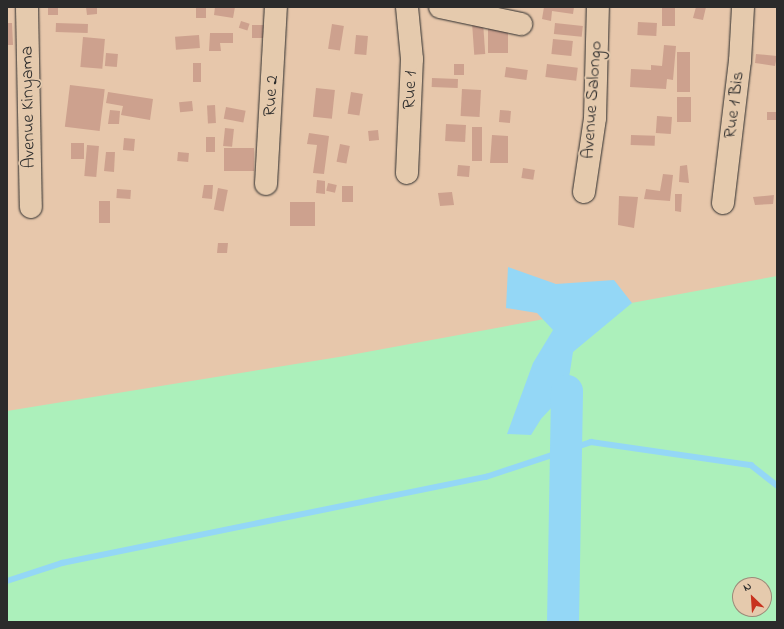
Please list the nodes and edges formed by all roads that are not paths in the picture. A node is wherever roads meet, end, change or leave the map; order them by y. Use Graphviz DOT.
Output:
graph roads {
  1 [pos="27,7"];
  2 [pos="276,7"];
  3 [pos="408,7"];
  4 [pos="440,7"];
  5 [pos="598,7"];
  6 [pos="742,7"];
  7 [pos="521,24"];
  8 [pos="407,173"];
  9 [pos="266,184"];
  10 [pos="584,192"];
  11 [pos="723,203"];
  12 [pos="31,207"];
  1 -- 12 [label="street, Avenue Kinyama"];
  2 -- 9 [label="street, Rue 2"];
  3 -- 8 [label="street, Rue 1"];
  4 -- 7 [label="street"];
  5 -- 10 [label="street, Avenue Salongo"];
  6 -- 11 [label="street, Rue 1 Bis"];
}
